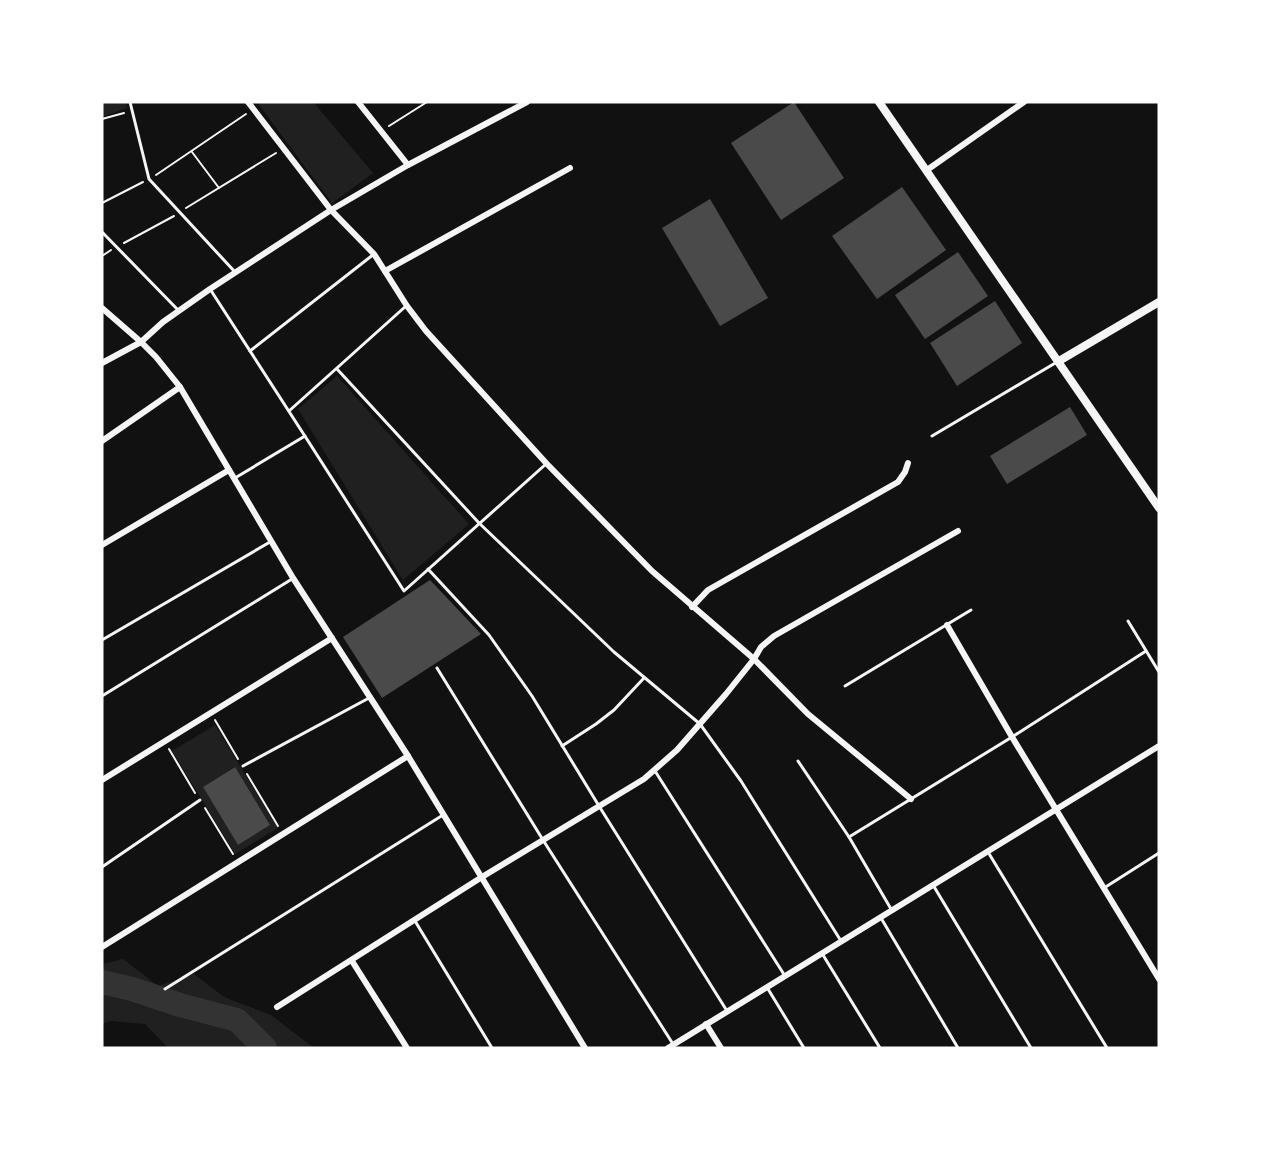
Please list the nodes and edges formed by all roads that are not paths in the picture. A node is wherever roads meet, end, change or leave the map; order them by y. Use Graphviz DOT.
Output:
graph roads {
  1 [pos="130,102"];
  2 [pos="248,102"];
  3 [pos="358,102"];
  4 [pos="527,102"];
  5 [pos="879,102"];
  6 [pos="1024,102"];
  7 [pos="408,165"];
  8 [pos="570,168"];
  9 [pos="927,170"];
  10 [pos="331,210"];
  11 [pos="102,232"];
  12 [pos="374,254"];
  13 [pos="385,271"];
  14 [pos="236,272"];
  15 [pos="210,289"];
  16 [pos="1159,302"];
  17 [pos="407,306"];
  18 [pos="102,308"];
  19 [pos="179,310"];
  20 [pos="141,342"];
  21 [pos="250,351"];
  22 [pos="1059,361"];
  23 [pos="102,363"];
  24 [pos="337,369"];
  25 [pos="180,387"];
  26 [pos="289,411"];
  27 [pos="932,435"];
  28 [pos="305,436"];
  29 [pos="102,441"];
  30 [pos="908,463"];
  31 [pos="547,464"];
  32 [pos="229,470"];
  33 [pos="234,478"];
  34 [pos="1159,508"];
  35 [pos="479,523"];
  36 [pos="958,531"];
  37 [pos="272,541"];
  38 [pos="102,545"];
  39 [pos="428,569"];
  40 [pos="293,578"];
  41 [pos="692,607"];
  42 [pos="971,610"];
  43 [pos="1128,621"];
  44 [pos="947,625"];
  45 [pos="332,638"];
  46 [pos="102,640"];
  47 [pos="1146,651"];
  48 [pos="754,659"];
  49 [pos="437,668"];
  50 [pos="1159,672"];
  51 [pos="644,678"];
  52 [pos="845,686"];
  53 [pos="102,696"];
  54 [pos="370,697"];
  55 [pos="700,724"];
  56 [pos="1012,737"];
  57 [pos="562,746"];
  58 [pos="1159,746"];
  59 [pos="408,756"];
  60 [pos="798,761"];
  61 [pos="243,766"];
  62 [pos="655,771"];
  63 [pos="102,780"];
  64 [pos="911,799"];
  65 [pos="200,800"];
  66 [pos="599,806"];
  67 [pos="1055,810"];
  68 [pos="443,815"];
  69 [pos="849,837"];
  70 [pos="543,840"];
  71 [pos="988,851"];
  72 [pos="1159,853"];
  73 [pos="102,867"];
  74 [pos="482,877"];
  75 [pos="933,885"];
  76 [pos="1103,889"];
  77 [pos="892,910"];
  78 [pos="880,917"];
  79 [pos="415,921"];
  80 [pos="841,941"];
  81 [pos="102,946"];
  82 [pos="822,953"];
  83 [pos="352,961"];
  84 [pos="785,976"];
  85 [pos="1159,979"];
  86 [pos="767,987"];
  87 [pos="165,989"];
  88 [pos="277,1007"];
  89 [pos="727,1011"];
  90 [pos="706,1024"];
  91 [pos="670,1046"];
  92 [pos="407,1048"];
  93 [pos="492,1048"];
  94 [pos="585,1048"];
  95 [pos="721,1048"];
  96 [pos="804,1048"];
  97 [pos="880,1048"];
  98 [pos="958,1048"];
  99 [pos="1031,1048"];
  100 [pos="1107,1048"];
  1 -- 14 [label="lane"];
  2 -- 10 [label="street"];
  3 -- 7 [label="street"];
  4 -- 7 [label="street"];
  5 -- 9 [label="main road"];
  6 -- 9 [label="street"];
  7 -- 10 [label="street"];
  8 -- 13 [label="street"];
  9 -- 22 [label="main road"];
  10 -- 12 [label="street"];
  10 -- 14 [label="street"];
  11 -- 19 [label="lane"];
  12 -- 13 [label="street"];
  12 -- 21 [label="lane"];
  13 -- 17 [label="street"];
  14 -- 15 [label="street"];
  15 -- 19 [label="street"];
  15 -- 21 [label="lane"];
  16 -- 22 [label="street"];
  17 -- 24 [label="lane"];
  17 -- 31 [label="street"];
  18 -- 20 [label="street"];
  19 -- 20 [label="street"];
  20 -- 23 [label="street"];
  20 -- 25 [label="street"];
  21 -- 26 [label="lane"];
  22 -- 27 [label="lane"];
  22 -- 34 [label="main road"];
  24 -- 26 [label="lane"];
  24 -- 35 [label="lane"];
  25 -- 29 [label="street"];
  25 -- 32 [label="street"];
  26 -- 28 [label="lane"];
  28 -- 33 [label="lane"];
  28 -- 39 [label="lane"];
  30 -- 41 [label="street"];
  31 -- 35 [label="lane"];
  31 -- 41 [label="street"];
  32 -- 33 [label="street"];
  32 -- 38 [label="street"];
  33 -- 37 [label="street"];
  35 -- 39 [label="lane"];
  35 -- 51 [label="lane"];
  36 -- 48 [label="street"];
  37 -- 40 [label="street"];
  37 -- 46 [label="lane"];
  39 -- 57 [label="lane"];
  40 -- 45 [label="street"];
  40 -- 53 [label="lane"];
  41 -- 48 [label="street"];
  42 -- 44 [label="lane"];
  43 -- 47 [label="lane"];
  44 -- 52 [label="lane"];
  44 -- 56 [label="street"];
  45 -- 54 [label="street"];
  45 -- 63 [label="street"];
  47 -- 50 [label="lane"];
  47 -- 56 [label="lane"];
  48 -- 55 [label="street"];
  48 -- 64 [label="street"];
  49 -- 70 [label="lane"];
  51 -- 55 [label="lane"];
  51 -- 57 [label="lane"];
  54 -- 59 [label="street"];
  54 -- 61 [label="lane"];
  55 -- 62 [label="street"];
  55 -- 80 [label="lane"];
  56 -- 64 [label="lane"];
  56 -- 67 [label="street"];
  57 -- 66 [label="lane"];
  58 -- 67 [label="street"];
  59 -- 68 [label="street"];
  59 -- 81 [label="street"];
  60 -- 69 [label="lane"];
  62 -- 66 [label="street"];
  62 -- 84 [label="lane"];
  64 -- 69 [label="lane"];
  65 -- 73 [label="lane"];
  66 -- 70 [label="street"];
  66 -- 89 [label="lane"];
  67 -- 71 [label="street"];
  67 -- 76 [label="street"];
  68 -- 74 [label="street"];
  68 -- 87 [label="lane"];
  69 -- 77 [label="lane"];
  70 -- 74 [label="street"];
  70 -- 91 [label="lane"];
  71 -- 75 [label="street"];
  71 -- 100 [label="lane"];
  72 -- 76 [label="lane"];
  74 -- 79 [label="street"];
  74 -- 94 [label="street"];
  75 -- 77 [label="street"];
  75 -- 99 [label="lane"];
  76 -- 85 [label="street"];
  77 -- 78 [label="street"];
  78 -- 80 [label="street"];
  78 -- 98 [label="lane"];
  79 -- 83 [label="street"];
  79 -- 93 [label="lane"];
  80 -- 82 [label="street"];
  82 -- 84 [label="street"];
  82 -- 97 [label="lane"];
  83 -- 88 [label="street"];
  83 -- 92 [label="street"];
  84 -- 86 [label="street"];
  86 -- 89 [label="street"];
  86 -- 96 [label="lane"];
  89 -- 90 [label="street"];
  90 -- 91 [label="street"];
  90 -- 95 [label="street"];
}
